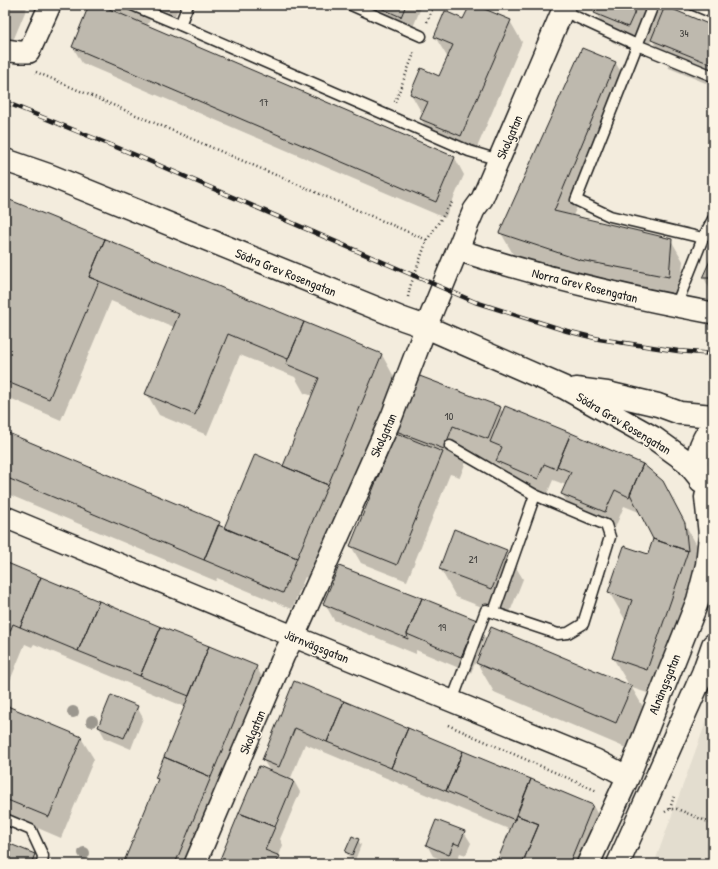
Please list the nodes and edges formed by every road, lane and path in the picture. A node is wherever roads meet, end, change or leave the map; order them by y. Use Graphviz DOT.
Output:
graph roads {
  1 [pos="50,5"];
  2 [pos="132,5"];
  3 [pos="188,5"];
  4 [pos="351,5"];
  5 [pos="434,5"];
  6 [pos="653,5"];
  7 [pos="694,5"];
  8 [pos="564,8"];
  9 [pos="713,13"];
  10 [pos="180,24"];
  11 [pos="421,36"];
  12 [pos="637,45"];
  13 [pos="18,51"];
  14 [pos="713,76"];
  15 [pos="390,116"];
  16 [pos="5,160"];
  17 [pos="499,160"];
  18 [pos="713,219"];
  19 [pos="703,238"];
  20 [pos="427,240"];
  21 [pos="458,250"];
  22 [pos="676,306"];
  23 [pos="713,313"];
  24 [pos="426,327"];
  25 [pos="565,388"];
  26 [pos="713,416"];
  27 [pos="713,424"];
  28 [pos="450,446"];
  29 [pos="706,493"];
  30 [pos="535,495"];
  31 [pos="5,517"];
  32 [pos="494,612"];
  33 [pos="294,636"];
  34 [pos="713,645"];
  35 [pos="452,701"];
  36 [pos="448,725"];
  37 [pos="628,777"];
  38 [pos="653,786"];
  39 [pos="617,800"];
  40 [pos="665,812"];
  41 [pos="5,819"];
  42 [pos="713,824"];
  43 [pos="42,864"];
  44 [pos="195,864"];
  45 [pos="588,864"];
  46 [pos="618,864"];
  1 -- 13 [label="street"];
  2 -- 10 [label="lane"];
  3 -- 10 [label="lane"];
  4 -- 11 [label="lane"];
  5 -- 11 [label="path"];
  6 -- 12 [label="lane"];
  7 -- 9 [label="lane"];
  8 -- 12 [label="lane"];
  8 -- 17 [label="street, Skolgatan"];
  10 -- 15 [label="lane"];
  11 -- 15 [label="path"];
  12 -- 14 [label="lane"];
  12 -- 19 [label="lane"];
  13 -- 20 [label="path"];
  15 -- 17 [label="lane"];
  16 -- 24 [label="main road, Södra Grev Rosengatan"];
  17 -- 21 [label="street, Skolgatan"];
  18 -- 19 [label="lane"];
  19 -- 22 [label="lane"];
  21 -- 22 [label="street, Norra Grev Rosengatan"];
  21 -- 24 [label="street, Skolgatan"];
  22 -- 23 [label="street, Norra Grev Rosengatan"];
  24 -- 25 [label="main road, Södra Grev Rosengatan"];
  24 -- 33 [label="street, Skolgatan"];
  25 -- 26 [label="main road, Södra Grev Rosengatan"];
  25 -- 29 [label="main road, Södra Grev Rosengatan"];
  27 -- 29 [label="main road, Alnängsgatan"];
  28 -- 30 [label="lane"];
  29 -- 37 [label="main road, Alnängsgatan"];
  30 -- 32 [label="lane"];
  30 -- 32 [label="lane"];
  31 -- 33 [label="street, Järnvägsgatan"];
  32 -- 35 [label="lane"];
  33 -- 35 [label="street, Järnvägsgatan"];
  33 -- 44 [label="street, Skolgatan"];
  34 -- 38 [label="main road"];
  35 -- 37 [label="street, Järnvägsgatan"];
  36 -- 39 [label="path"];
  37 -- 38 [label="main road"];
  37 -- 39 [label="main road, Alnängsgatan"];
  38 -- 46 [label="main road"];
  39 -- 45 [label="main road, Alnängsgatan"];
  40 -- 42 [label="path"];
  41 -- 43 [label="lane"];
}
